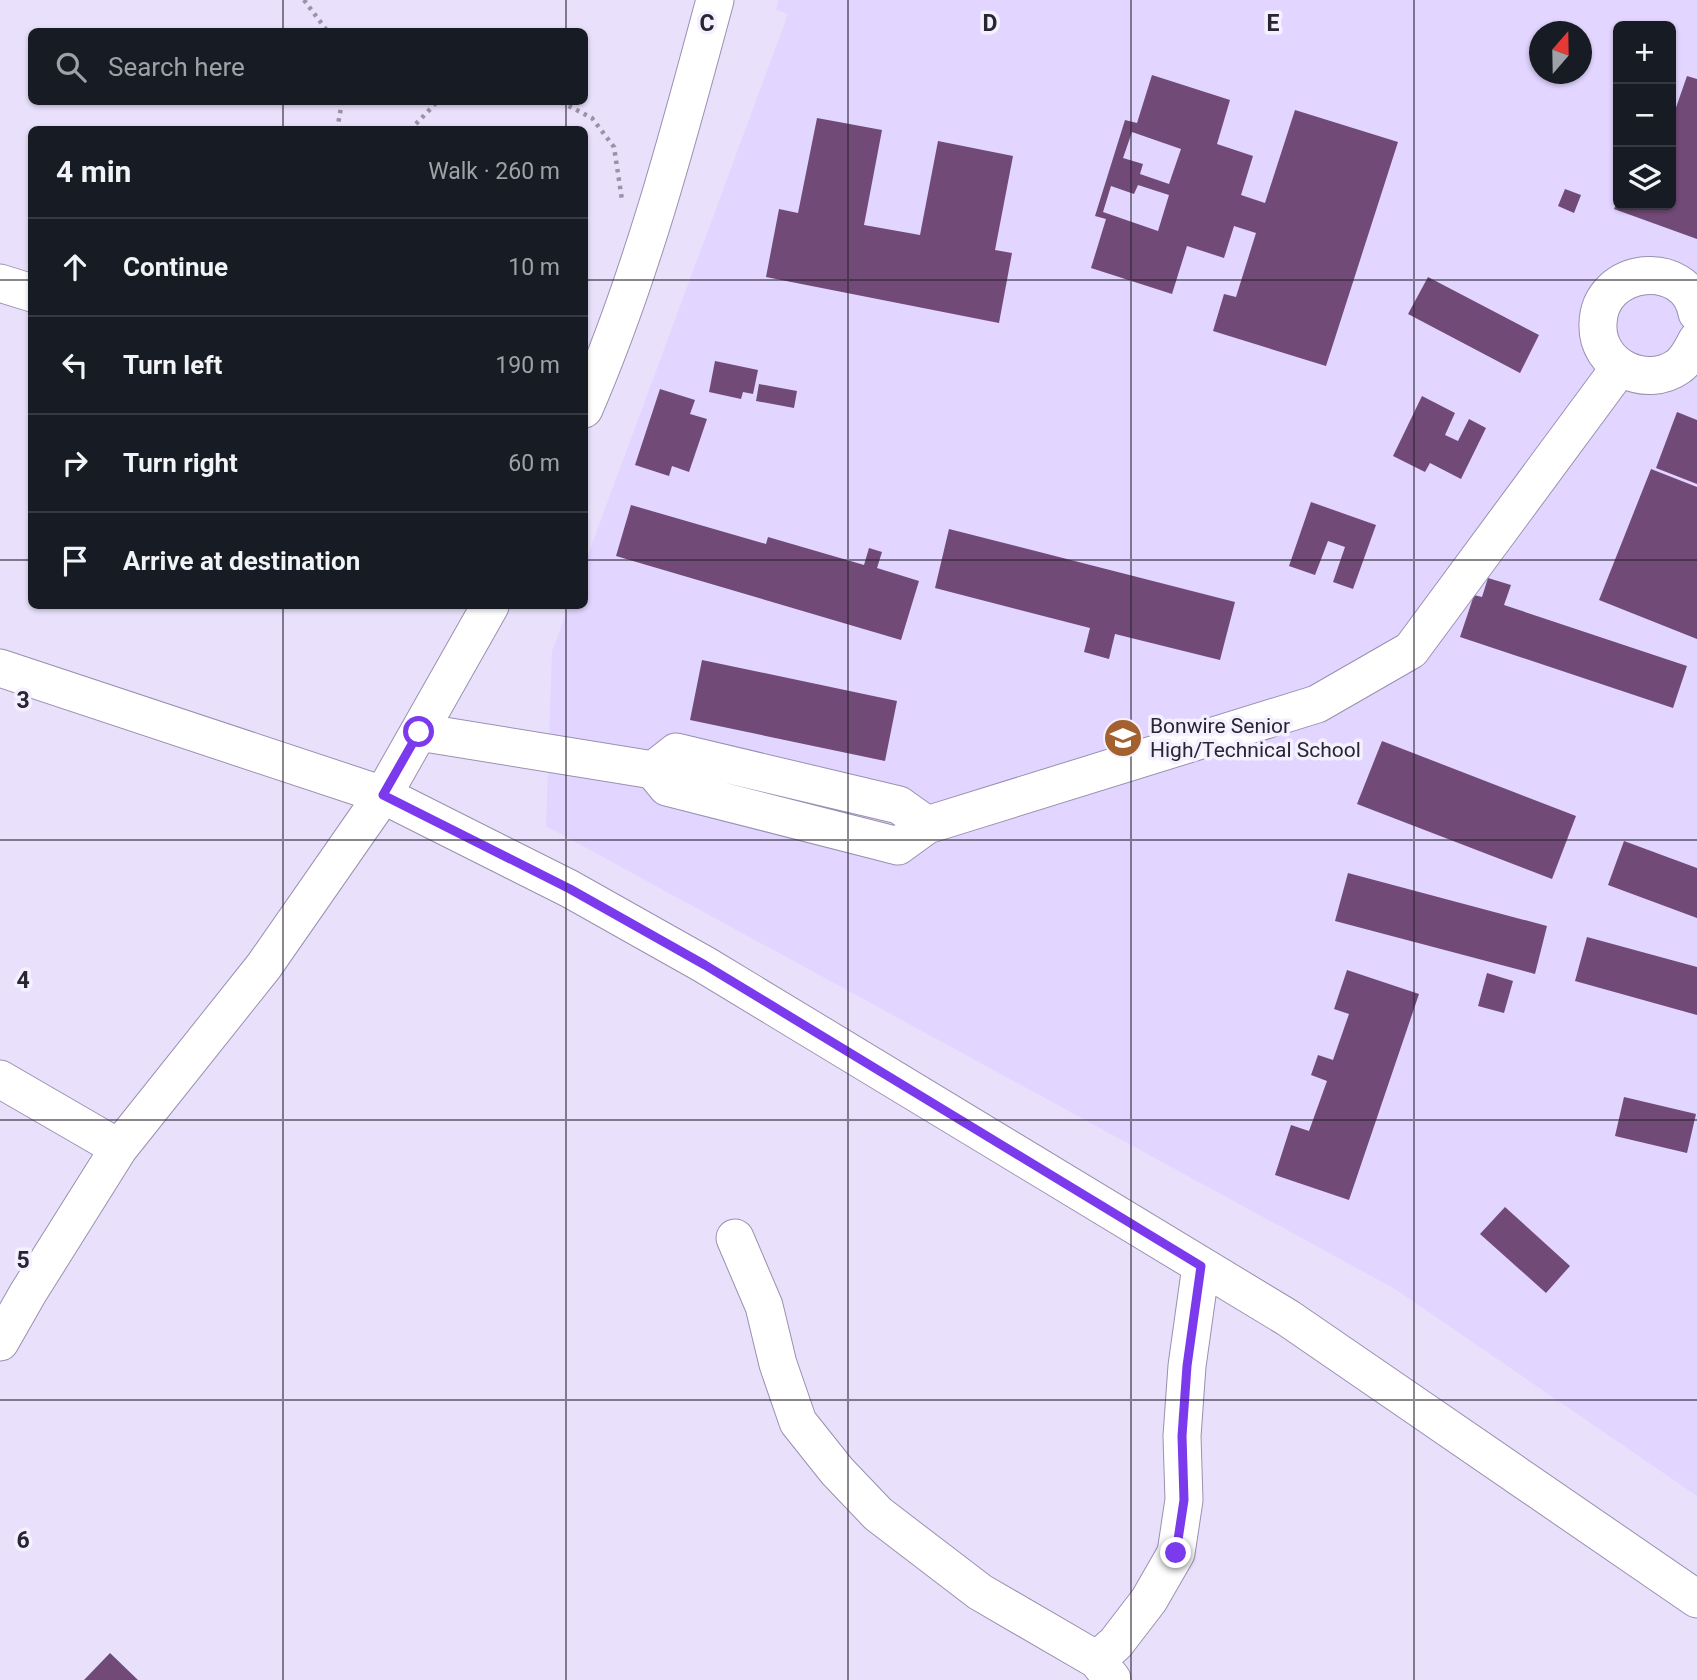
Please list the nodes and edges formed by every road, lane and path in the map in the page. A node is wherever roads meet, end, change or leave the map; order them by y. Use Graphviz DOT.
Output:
graph roads {
  1 [pos="304,0"];
  2 [pos="715,0"];
  3 [pos="325,28"];
  4 [pos="341,105"];
  5 [pos="434,105"];
  6 [pos="567,105"];
  7 [pos="338,126"];
  8 [pos="414,126"];
  9 [pos="622,202"];
  10 [pos="0,283"];
  11 [pos="28,291"];
  12 [pos="1697,313"];
  13 [pos="1697,340"];
  14 [pos="1620,367"];
  15 [pos="588,400"];
  16 [pos="487,609"];
  17 [pos="0,668"];
  18 [pos="419,732"];
  19 [pos="383,795"];
  20 [pos="0,1079"];
  21 [pos="119,1148"];
  22 [pos="735,1238"];
  23 [pos="1201,1266"];
  24 [pos="0,1342"];
  25 [pos="1697,1600"];
  26 [pos="1105,1670"];
  1 -- 3 [label="path"];
  2 -- 15 [label="street"];
  4 -- 7 [label="path"];
  5 -- 8 [label="path"];
  6 -- 9 [label="path"];
  10 -- 11 [label="street"];
  12 -- 14 [label="street"];
  13 -- 14 [label="street"];
  14 -- 18 [label="street"];
  16 -- 18 [label="street"];
  17 -- 19 [label="street"];
  18 -- 19 [label="street"];
  19 -- 21 [label="street"];
  19 -- 23 [label="street"];
  20 -- 21 [label="street"];
  21 -- 24 [label="street"];
  22 -- 26 [label="street"];
  23 -- 25 [label="street"];
  23 -- 26 [label="street"];
}
